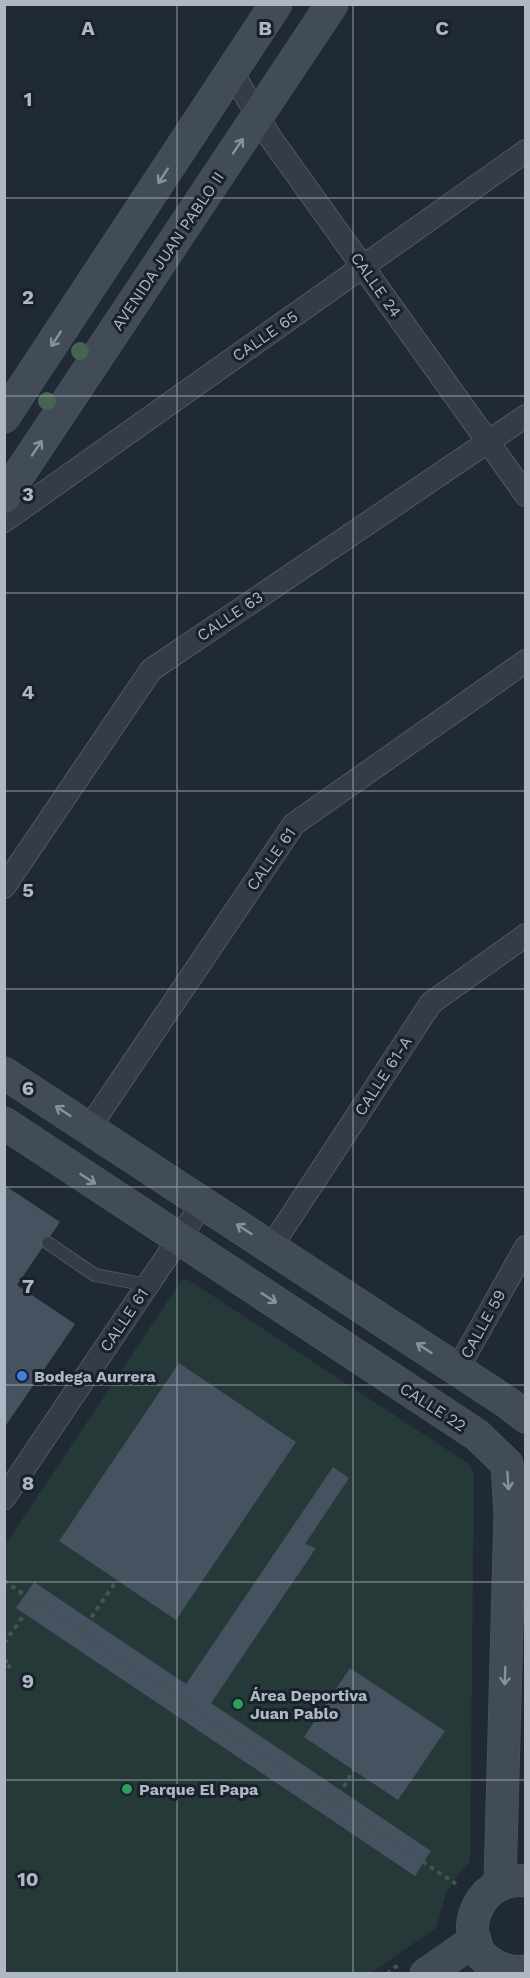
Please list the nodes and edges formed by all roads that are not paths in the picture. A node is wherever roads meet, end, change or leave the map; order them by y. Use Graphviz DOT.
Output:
graph roads {
  1 [pos="276,4"];
  2 [pos="332,4"];
  3 [pos="232,72"];
  4 [pos="258,115"];
  5 [pos="525,151"];
  6 [pos="363,266"];
  7 [pos="525,416"];
  8 [pos="4,417"];
  9 [pos="488,442"];
  10 [pos="525,495"];
  11 [pos="4,497"];
  12 [pos="4,521"];
  13 [pos="525,661"];
  14 [pos="4,886"];
  15 [pos="525,934"];
  16 [pos="4,1073"];
  17 [pos="4,1124"];
  18 [pos="89,1128"];
  19 [pos="203,1203"];
  20 [pos="179,1239"];
  21 [pos="48,1243"];
  22 [pos="271,1247"];
  23 [pos="525,1247"];
  24 [pos="147,1285"];
  25 [pos="458,1370"];
  26 [pos="525,1417"];
  27 [pos="4,1497"];
  28 [pos="513,1882"];
  29 [pos="475,1940"];
  30 [pos="506,1971"];
  31 [pos="426,1974"];
  1 -- 3 [label="street"];
  2 -- 4 [label="street, AVENIDA JUAN PABLO II"];
  3 -- 4 [label="street, CALLE 24"];
  3 -- 8 [label="street, one-way"];
  4 -- 6 [label="street, CALLE 24"];
  11 -- 4 [label="street, AVENIDA JUAN PABLO II, one-way"];
  5 -- 6 [label="street, CALLE 65"];
  6 -- 9 [label="street, CALLE 24"];
  6 -- 12 [label="street, CALLE 65"];
  7 -- 9 [label="street, CALLE 63"];
  9 -- 10 [label="street, CALLE 24"];
  9 -- 14 [label="street, CALLE 63"];
  13 -- 18 [label="street, CALLE 61"];
  15 -- 22 [label="street, CALLE 61-A"];
  18 -- 16 [label="street, one-way"];
  17 -- 20 [label="street, CALLE 22, one-way"];
  18 -- 19 [label="street"];
  19 -- 20 [label="street, CALLE 61"];
  22 -- 19 [label="street, one-way"];
  20 -- 24 [label="street, CALLE 61"];
  20 -- 28 [label="street, CALLE 22, one-way"];
  21 -- 24 [label="lane"];
  25 -- 22 [label="street, one-way"];
  23 -- 25 [label="street, CALLE 59"];
  24 -- 27 [label="street, CALLE 61"];
  25 -- 26 [label="street"];
  28 -- 29 [label="street"];
  29 -- 30 [label="street"];
  29 -- 31 [label="street"];
}
